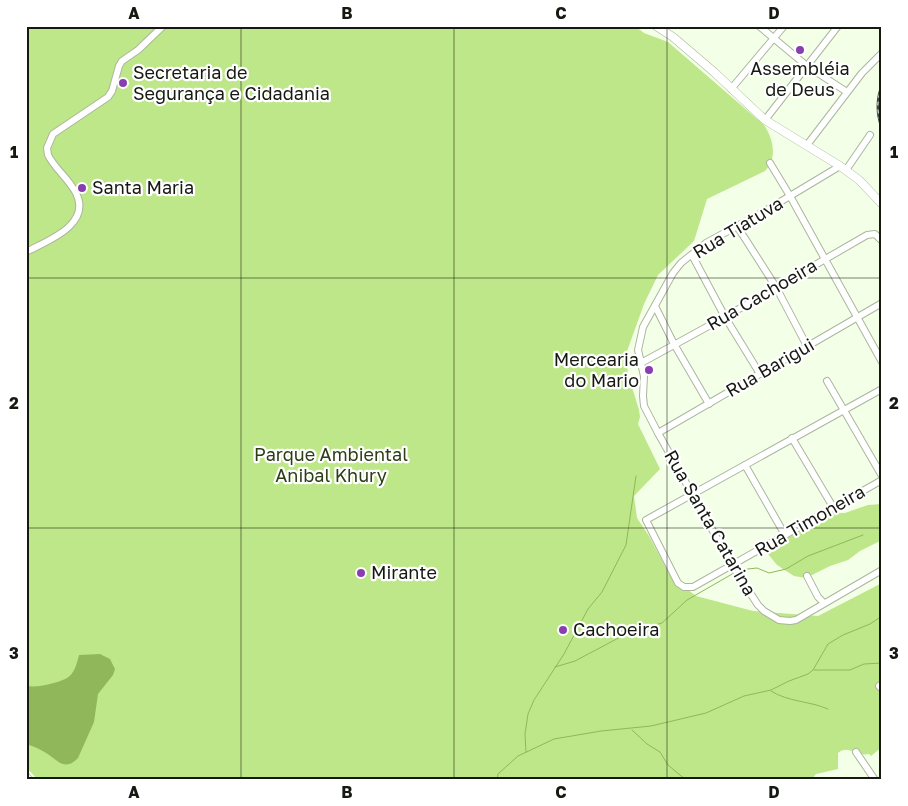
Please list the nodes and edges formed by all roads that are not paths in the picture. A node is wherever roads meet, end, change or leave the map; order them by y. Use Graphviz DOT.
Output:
graph roads {
  1 [pos="163,26"];
  2 [pos="656,26"];
  3 [pos="759,26"];
  4 [pos="784,26"];
  5 [pos="838,26"];
  6 [pos="773,38"];
  7 [pos="882,53"];
  8 [pos="807,66"];
  9 [pos="731,89"];
  10 [pos="847,92"];
  11 [pos="766,120"];
  12 [pos="870,135"];
  13 [pos="806,145"];
  14 [pos="770,163"];
  15 [pos="843,168"];
  16 [pos="790,196"];
  17 [pos="882,204"];
  18 [pos="737,226"];
  19 [pos="882,241"];
  20 [pos="26,252"];
  21 [pos="692,255"];
  22 [pos="825,259"];
  23 [pos="776,287"];
  24 [pos="882,303"];
  25 [pos="655,306"];
  26 [pos="725,317"];
  27 [pos="857,318"];
  28 [pos="674,344"];
  29 [pos="807,346"];
  30 [pos="882,362"];
  31 [pos="641,363"];
  32 [pos="760,374"];
  33 [pos="828,381"];
  34 [pos="882,389"];
  35 [pos="709,404"];
  36 [pos="843,409"];
  37 [pos="658,433"];
  38 [pos="792,438"];
  39 [pos="745,466"];
  40 [pos="882,478"];
  41 [pos="693,494"];
  42 [pos="833,507"];
  43 [pos="785,535"];
  44 [pos="732,565"];
  45 [pos="882,570"];
  46 [pos="807,576"];
  47 [pos="824,603"];
  48 [pos="856,752"];
  49 [pos="26,777"];
  50 [pos="29,780"];
  51 [pos="876,780"];
  1 -- 20 [label="street"];
  2 -- 9 [label="main road"];
  3 -- 6 [label="street"];
  4 -- 6 [label="street"];
  5 -- 8 [label="street"];
  6 -- 8 [label="street"];
  6 -- 9 [label="street"];
  7 -- 10 [label="street"];
  8 -- 10 [label="street"];
  8 -- 11 [label="street"];
  9 -- 11 [label="main road"];
  10 -- 13 [label="street"];
  11 -- 13 [label="main road"];
  12 -- 15 [label="street"];
  13 -- 15 [label="main road"];
  14 -- 16 [label="street"];
  15 -- 16 [label="street, Rua Tiatuva"];
  15 -- 17 [label="main road"];
  16 -- 18 [label="street, Rua Tiatuva"];
  16 -- 22 [label="street"];
  18 -- 21 [label="street, Rua Tiatuva"];
  18 -- 23 [label="street"];
  19 -- 22 [label="street, Rua Cachoeira"];
  21 -- 25 [label="street, Rua Tiatuva"];
  21 -- 26 [label="street"];
  22 -- 23 [label="street, Rua Cachoeira"];
  22 -- 27 [label="street"];
  23 -- 26 [label="street, Rua Cachoeira"];
  23 -- 29 [label="street"];
  24 -- 27 [label="street, Rua Barigui"];
  25 -- 28 [label="street"];
  25 -- 31 [label="street, Rua Tiatuva"];
  26 -- 28 [label="street, Rua Cachoeira"];
  26 -- 32 [label="street"];
  27 -- 29 [label="street, Rua Barigui"];
  27 -- 30 [label="street"];
  28 -- 31 [label="street, Rua Cachoeira"];
  28 -- 35 [label="street"];
  29 -- 32 [label="street, Rua Barigui"];
  31 -- 37 [label="street, Rua Santa Catarina"];
  32 -- 35 [label="street, Rua Barigui"];
  33 -- 36 [label="street"];
  34 -- 36 [label="street"];
  35 -- 37 [label="street, Rua Barigui"];
  36 -- 38 [label="street"];
  36 -- 40 [label="street"];
  37 -- 41 [label="street, Rua Santa Catarina"];
  38 -- 39 [label="street"];
  38 -- 42 [label="street"];
  39 -- 41 [label="street"];
  39 -- 43 [label="street"];
  40 -- 42 [label="street, Rua Timoneira"];
  41 -- 44 [label="street, Rua Santa Catarina"];
  41 -- 44 [label="street, Rua Timoneira"];
  42 -- 43 [label="street, Rua Timoneira"];
  43 -- 44 [label="street, Rua Timoneira"];
  44 -- 47 [label="street, Rua Santa Catarina"];
  45 -- 47 [label="street, Rua Santa Catarina"];
  46 -- 47 [label="street"];
  48 -- 51 [label="street"];
  49 -- 50 [label="main road"];
}
